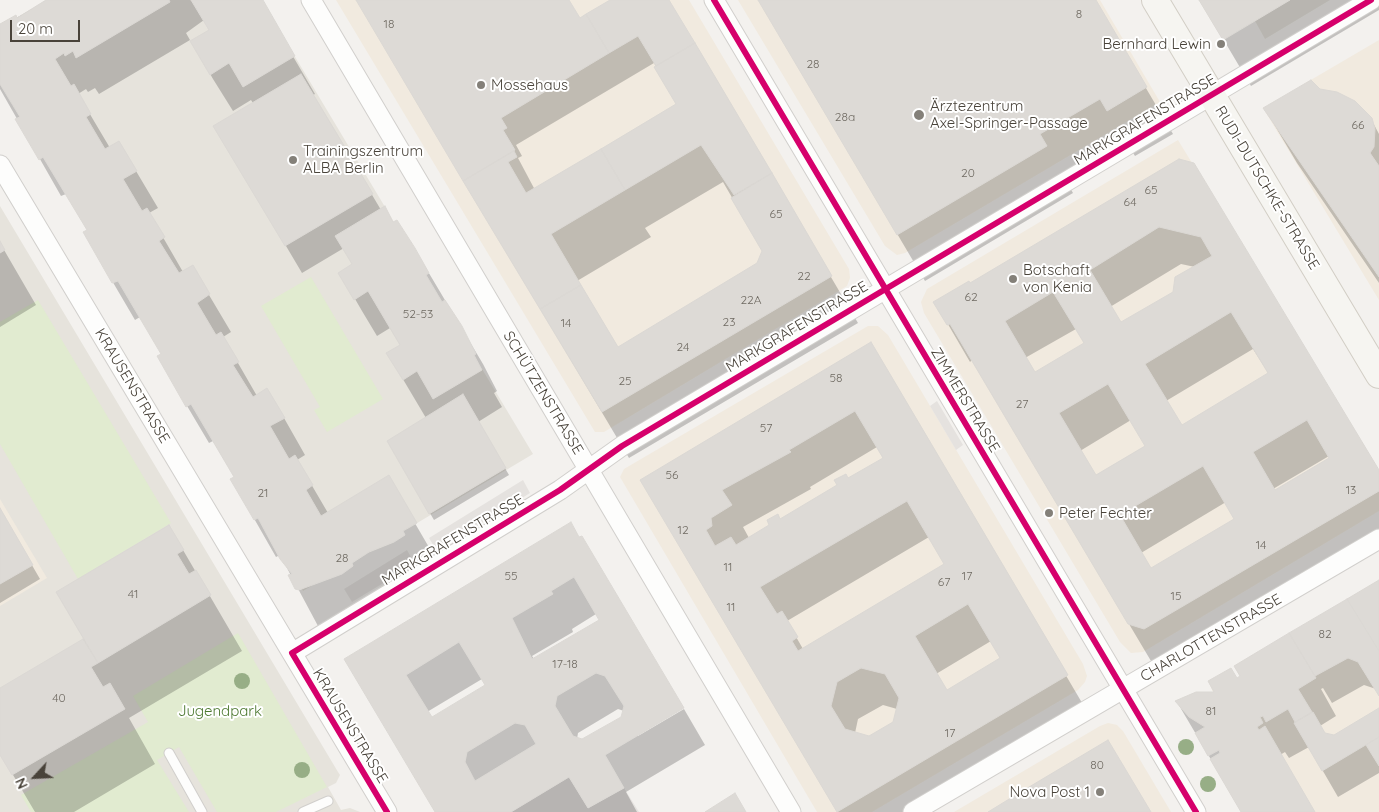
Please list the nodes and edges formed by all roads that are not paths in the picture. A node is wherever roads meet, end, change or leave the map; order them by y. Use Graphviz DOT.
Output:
graph roads {
  1 [pos="311,0"];
  2 [pos="714,0"];
  3 [pos="1155,0"];
  4 [pos="1371,0"];
  5 [pos="1212,96"];
  6 [pos="0,165"];
  7 [pos="886,289"];
  8 [pos="1379,375"];
  9 [pos="588,470"];
  10 [pos="1379,539"];
  11 [pos="292,653"];
  12 [pos="1122,689"];
  13 [pos="168,753"];
  14 [pos="328,801"];
  15 [pos="202,812"];
  16 [pos="303,812"];
  17 [pos="387,812"];
  18 [pos="791,812"];
  19 [pos="913,812"];
  20 [pos="1196,812"];
  1 -- 9 [label="street, SCHÜTZENSTRASSE"];
  2 -- 7 [label="street, ZIMMERSTRASSE"];
  3 -- 5 [label="main road, RUDI-DUTSCHKE-STRASSE"];
  4 -- 5 [label="street, MARKGRAFENSTRASSE"];
  5 -- 7 [label="street, MARKGRAFENSTRASSE"];
  5 -- 8 [label="main road, RUDI-DUTSCHKE-STRASSE"];
  6 -- 11 [label="street, KRAUSENSTRASSE"];
  7 -- 9 [label="street, MARKGRAFENSTRASSE"];
  7 -- 12 [label="street, ZIMMERSTRASSE"];
  9 -- 11 [label="street, MARKGRAFENSTRASSE"];
  9 -- 18 [label="street, SCHÜTZENSTRASSE"];
  10 -- 12 [label="street, CHARLOTTENSTRASSE"];
  11 -- 17 [label="street, KRAUSENSTRASSE"];
  12 -- 19 [label="street, CHARLOTTENSTRASSE"];
  12 -- 20 [label="street, ZIMMERSTRASSE"];
  13 -- 15 [label="lane"];
  14 -- 16 [label="lane"];
}
